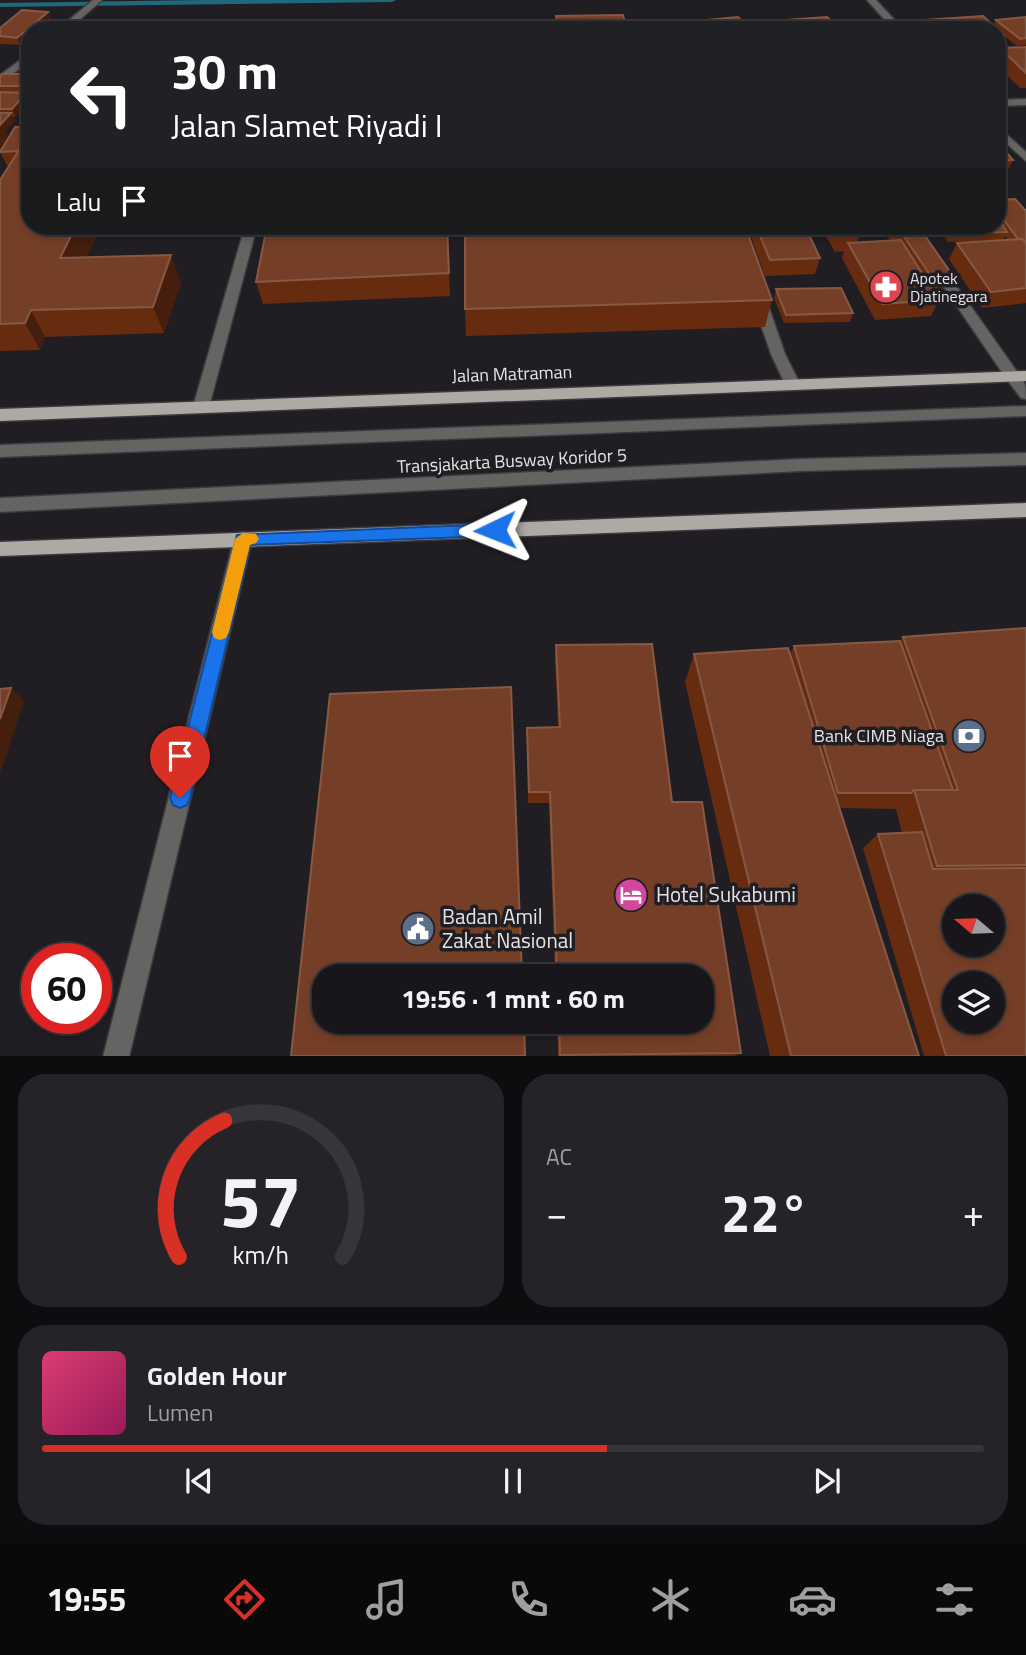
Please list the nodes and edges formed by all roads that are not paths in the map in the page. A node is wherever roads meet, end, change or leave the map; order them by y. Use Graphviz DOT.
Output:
graph roads {
  1 [pos="98,0"];
  2 [pos="871,0"];
  3 [pos="73,21"];
  4 [pos="891,21"];
  5 [pos="21,63"];
  6 [pos="0,80"];
  7 [pos="1026,102"];
  8 [pos="1006,103"];
  9 [pos="1006,138"];
  10 [pos="1026,158"];
  11 [pos="249,235"];
  12 [pos="915,235"];
  13 [pos="756,290"];
  14 [pos="1020,377"];
  15 [pos="792,384"];
  16 [pos="1026,394"];
  17 [pos="201,407"];
  18 [pos="1026,411"];
  19 [pos="0,415"];
  20 [pos="0,451"];
  21 [pos="1026,460"];
  22 [pos="0,505"];
  23 [pos="1026,510"];
  24 [pos="243,539"];
  25 [pos="0,549"];
  26 [pos="116,1056"];
  1 -- 3 [label="street"];
  2 -- 4 [label="street"];
  5 -- 6 [label="street"];
  7 -- 8 [label="street"];
  9 -- 10 [label="street"];
  11 -- 17 [label="street"];
  12 -- 14 [label="street"];
  13 -- 15 [label="street"];
  14 -- 15 [label="main road, Jalan Matraman"];
  14 -- 16 [label="street"];
  15 -- 17 [label="main road, Jalan Matraman"];
  17 -- 19 [label="main road, Jalan Matraman"];
  18 -- 20 [label="street, Transjakarta Busway Koridor 5"];
  21 -- 22 [label="street, Transjakarta Busway Koridor 5"];
  23 -- 24 [label="main road"];
  24 -- 25 [label="main road"];
  24 -- 26 [label="street"];
}
